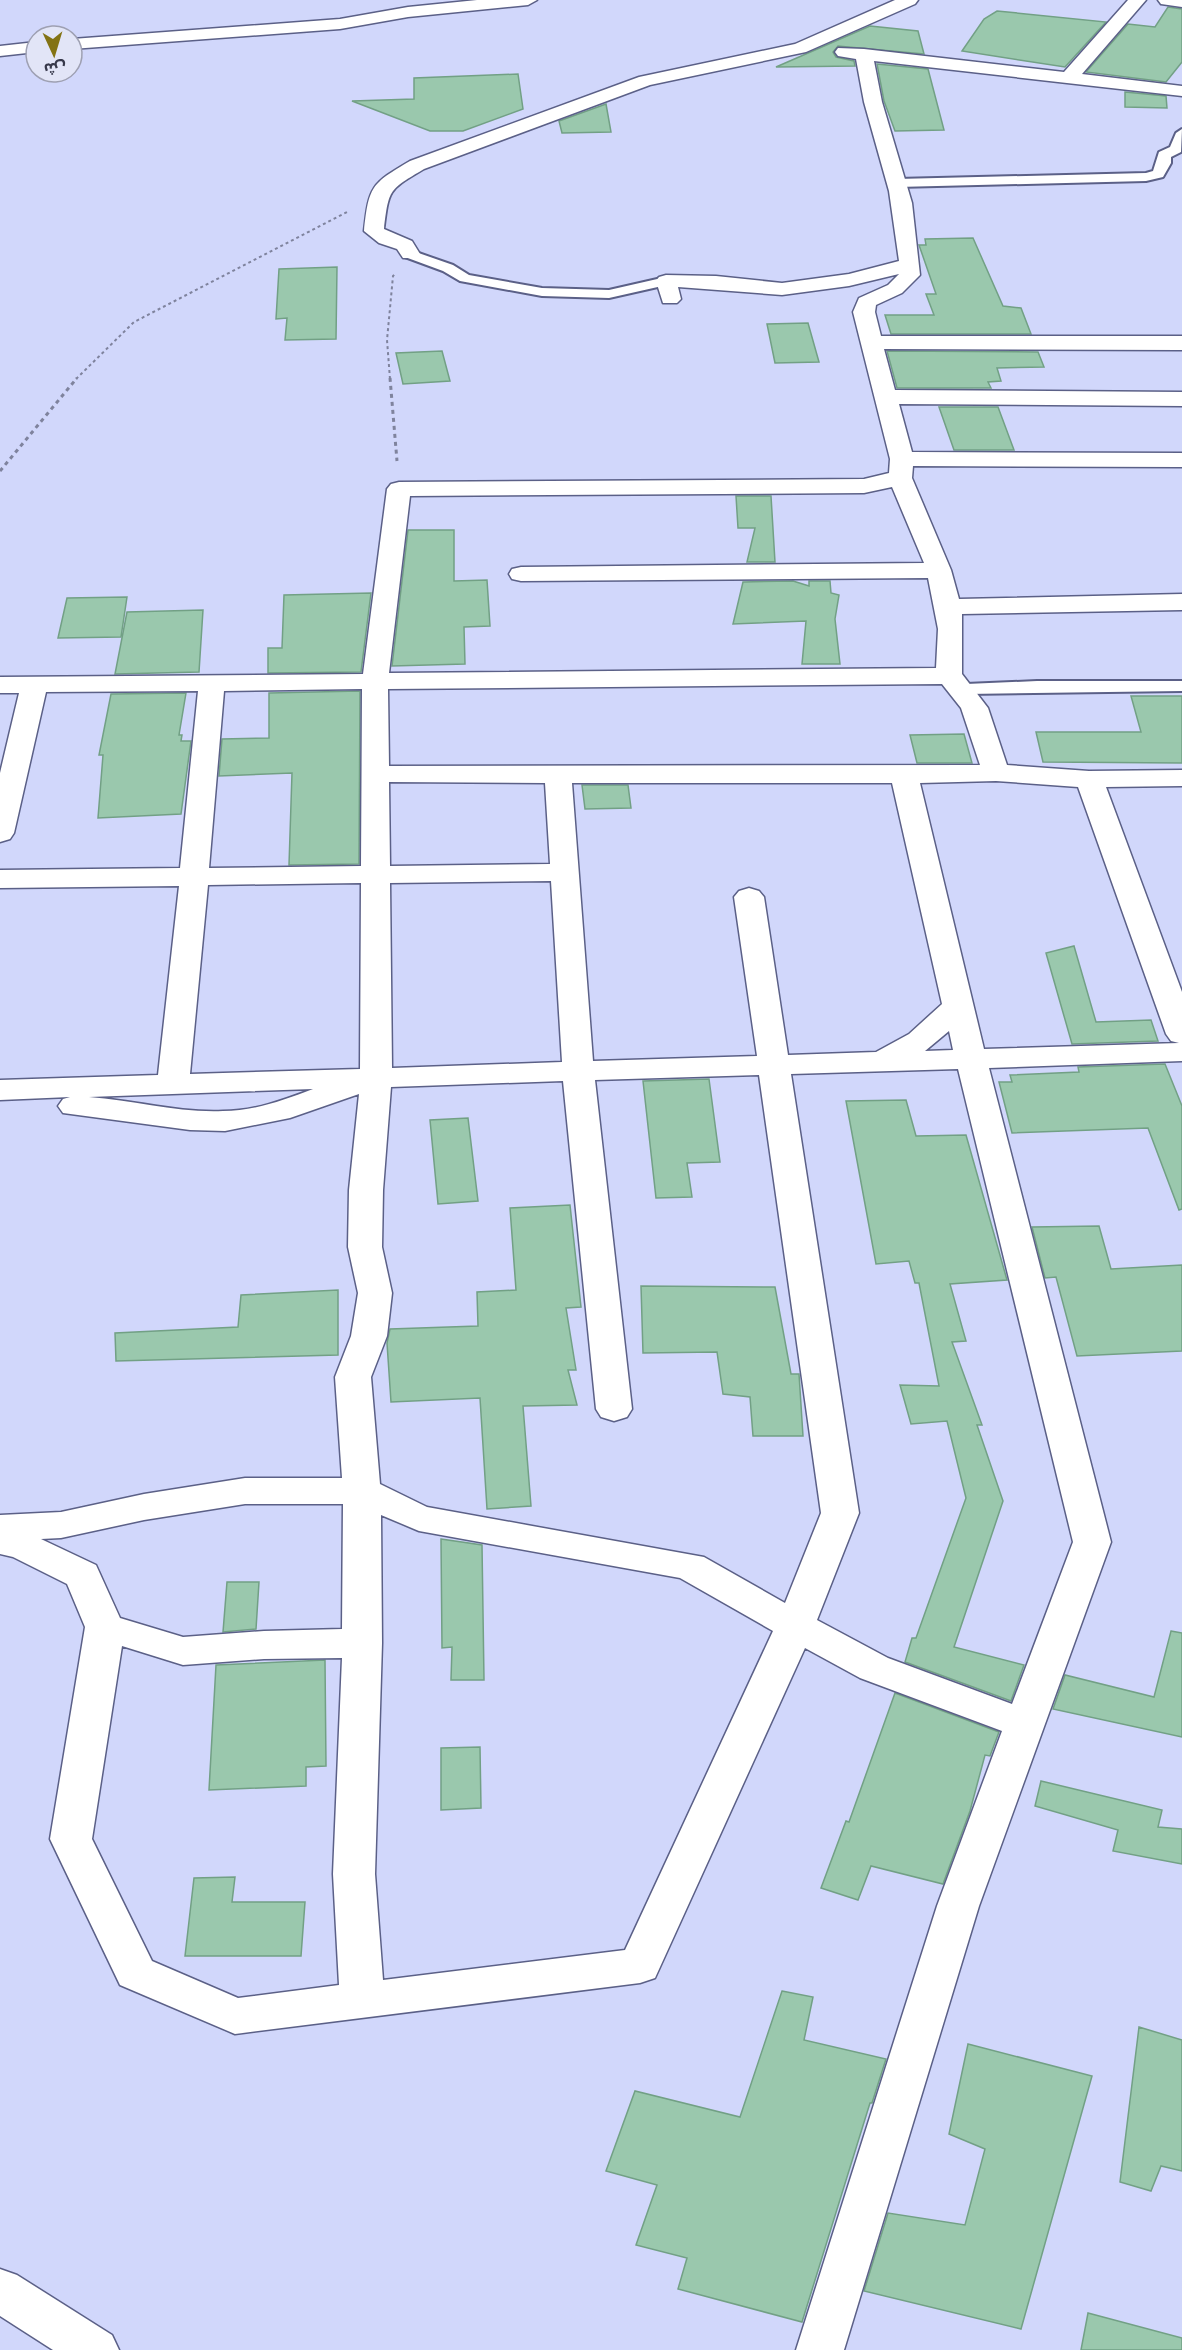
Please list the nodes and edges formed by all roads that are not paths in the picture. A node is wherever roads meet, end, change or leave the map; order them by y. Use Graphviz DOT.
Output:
graph roads {
  1 [pos="528,0"];
  2 [pos="909,0"];
  3 [pos="1137,0"];
  4 [pos="1167,0"];
  5 [pos="1182,2"];
  6 [pos="84,43"];
  7 [pos="24,48"];
  8 [pos="800,48"];
  9 [pos="0,51"];
  10 [pos="864,54"];
  11 [pos="1069,78"];
  12 [pos="1174,85"];
  13 [pos="1182,133"];
  14 [pos="897,183"];
  15 [pos="410,254"];
  16 [pos="909,265"];
  17 [pos="668,290"];
  18 [pos="873,342"];
  19 [pos="1182,343"];
  20 [pos="887,397"];
  21 [pos="1182,399"];
  22 [pos="1182,460"];
  23 [pos="901,469"];
  24 [pos="939,570"];
  25 [pos="521,574"];
  26 [pos="1182,602"];
  27 [pos="948,607"];
  28 [pos="375,681"];
  29 [pos="212,683"];
  30 [pos="957,683"];
  31 [pos="0,685"];
  32 [pos="34,685"];
  33 [pos="1182,686"];
  34 [pos="558,773"];
  35 [pos="996,773"];
  36 [pos="375,774"];
  37 [pos="904,775"];
  38 [pos="1182,778"];
  39 [pos="1089,779"];
  40 [pos="0,833"];
  41 [pos="565,872"];
  42 [pos="375,875"];
  43 [pos="194,877"];
  44 [pos="0,879"];
  45 [pos="749,897"];
  46 [pos="958,1006"];
  47 [pos="1182,1034"];
  48 [pos="1182,1052"];
  49 [pos="971,1058"];
  50 [pos="881,1061"];
  51 [pos="773,1065"];
  52 [pos="578,1071"];
  53 [pos="376,1077"];
  54 [pos="173,1084"];
  55 [pos="0,1090"];
  56 [pos="0,1111"];
  57 [pos="614,1409"];
  58 [pos="362,1491"];
  59 [pos="0,1528"];
  60 [pos="0,1541"];
  61 [pos="795,1626"];
  62 [pos="105,1627"];
  63 [pos="362,1643"];
  64 [pos="1025,1724"];
  65 [pos="362,2001"];
  66 [pos="0,2290"];
  67 [pos="96,2350"];
  68 [pos="820,2350"];
  1 -- 6 [label="street"];
  2 -- 8 [label="street"];
  3 -- 11 [label="street"];
  4 -- 5 [label="street"];
  7 -- 9 [label="street"];
  8 -- 10 [label="street"];
  8 -- 15 [label="street"];
  10 -- 11 [label="street"];
  10 -- 14 [label="street"];
  11 -- 12 [label="street"];
  13 -- 14 [label="lane"];
  14 -- 16 [label="street"];
  15 -- 17 [label="lane"];
  16 -- 17 [label="street"];
  16 -- 18 [label="street"];
  18 -- 19 [label="street"];
  18 -- 20 [label="street"];
  20 -- 21 [label="street"];
  20 -- 23 [label="street"];
  22 -- 23 [label="street"];
  23 -- 24 [label="street"];
  23 -- 28 [label="street"];
  24 -- 25 [label="street"];
  24 -- 27 [label="street"];
  26 -- 27 [label="street"];
  27 -- 30 [label="street"];
  28 -- 29 [label="street"];
  28 -- 30 [label="street"];
  28 -- 36 [label="street"];
  29 -- 32 [label="street"];
  29 -- 43 [label="street"];
  30 -- 33 [label="lane"];
  30 -- 35 [label="street"];
  31 -- 32 [label="street"];
  32 -- 40 [label="street"];
  34 -- 36 [label="street"];
  34 -- 37 [label="street"];
  34 -- 41 [label="street"];
  35 -- 37 [label="street"];
  35 -- 39 [label="street"];
  36 -- 42 [label="street"];
  37 -- 46 [label="street"];
  38 -- 39 [label="street"];
  39 -- 47 [label="street"];
  41 -- 42 [label="street"];
  41 -- 52 [label="street"];
  42 -- 43 [label="street"];
  42 -- 53 [label="street"];
  43 -- 44 [label="street"];
  43 -- 54 [label="street"];
  45 -- 51 [label="street"];
  46 -- 49 [label="street"];
  46 -- 50 [label="street"];
  48 -- 49 [label="street"];
  49 -- 50 [label="street"];
  49 -- 64 [label="street"];
  50 -- 51 [label="street"];
  51 -- 52 [label="street"];
  51 -- 61 [label="street"];
  52 -- 53 [label="street"];
  52 -- 57 [label="street"];
  53 -- 54 [label="street"];
  53 -- 56 [label="street"];
  53 -- 58 [label="street"];
  54 -- 55 [label="street"];
  58 -- 59 [label="street"];
  58 -- 61 [label="street"];
  58 -- 63 [label="street"];
  60 -- 62 [label="street"];
  61 -- 64 [label="street"];
  61 -- 65 [label="street"];
  62 -- 63 [label="street"];
  62 -- 65 [label="street"];
  63 -- 65 [label="street"];
  64 -- 68 [label="street"];
  66 -- 67 [label="street"];
}
